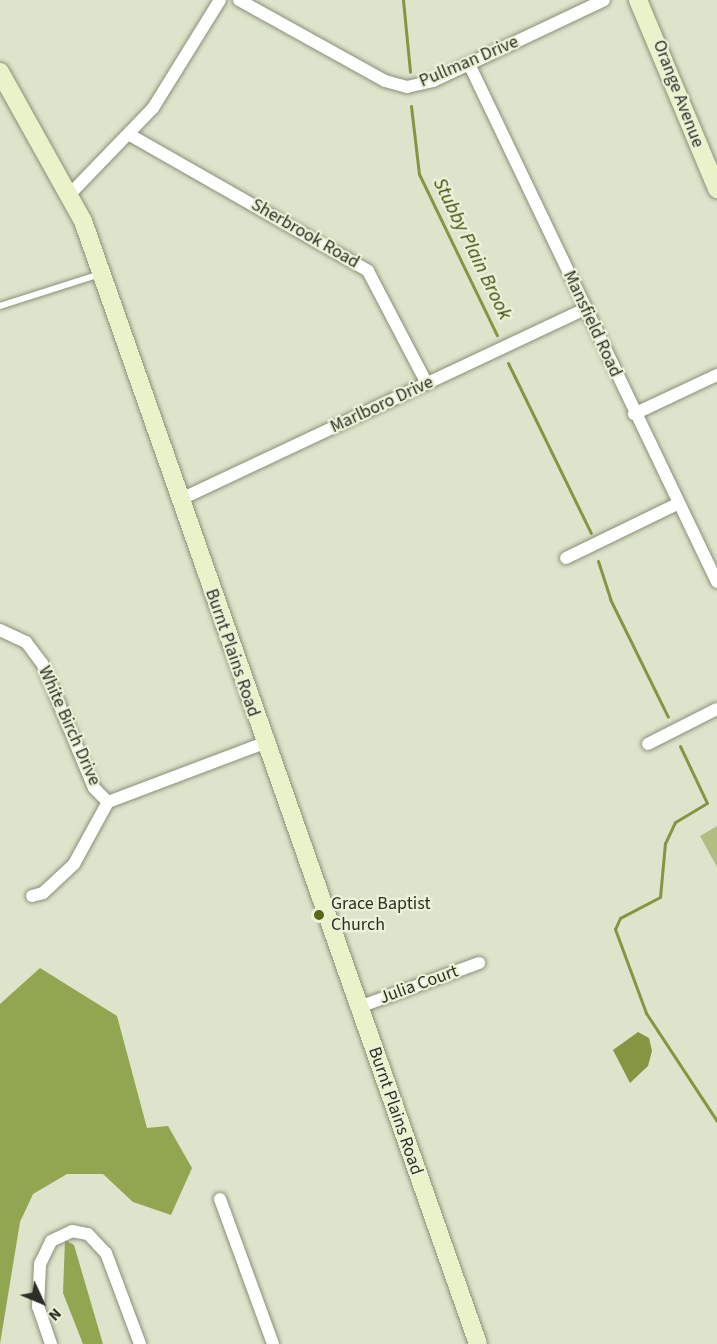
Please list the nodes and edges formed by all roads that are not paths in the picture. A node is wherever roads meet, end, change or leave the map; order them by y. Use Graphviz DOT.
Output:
graph roads {
  1 [pos="219,0"];
  2 [pos="239,0"];
  3 [pos="604,0"];
  4 [pos="638,0"];
  5 [pos="470,64"];
  6 [pos="0,72"];
  7 [pos="130,135"];
  8 [pos="717,189"];
  9 [pos="70,194"];
  10 [pos="101,274"];
  11 [pos="0,306"];
  12 [pos="585,309"];
  13 [pos="717,375"];
  14 [pos="427,384"];
  15 [pos="634,414"];
  16 [pos="179,500"];
  17 [pos="677,504"];
  18 [pos="566,558"];
  19 [pos="717,582"];
  20 [pos="0,630"];
  21 [pos="717,709"];
  22 [pos="264,743"];
  23 [pos="648,744"];
  24 [pos="108,802"];
  25 [pos="33,896"];
  26 [pos="478,963"];
  27 [pos="359,1007"];
  28 [pos="220,1199"];
  29 [pos="51,1344"];
  30 [pos="140,1344"];
  31 [pos="273,1344"];
  32 [pos="478,1344"];
  1 -- 7 [label="street"];
  2 -- 5 [label="street, Pullman Drive"];
  3 -- 5 [label="street, Pullman Drive"];
  4 -- 8 [label="main road, Orange Avenue"];
  5 -- 12 [label="street, Mansfield Road"];
  6 -- 9 [label="main road, Burnt Plains Road"];
  7 -- 9 [label="street"];
  7 -- 14 [label="street, Sherbrook Road"];
  9 -- 10 [label="main road, Burnt Plains Road"];
  10 -- 11 [label="lane"];
  10 -- 16 [label="main road, Burnt Plains Road"];
  12 -- 14 [label="street, Marlboro Drive"];
  12 -- 15 [label="street, Mansfield Road"];
  13 -- 15 [label="street"];
  14 -- 16 [label="street, Marlboro Drive"];
  15 -- 17 [label="street, Mansfield Road"];
  16 -- 22 [label="main road, Burnt Plains Road"];
  17 -- 18 [label="street"];
  17 -- 19 [label="street, Mansfield Road"];
  20 -- 24 [label="street, White Birch Drive"];
  21 -- 23 [label="street"];
  22 -- 24 [label="street"];
  22 -- 27 [label="main road, Burnt Plains Road"];
  24 -- 25 [label="street"];
  26 -- 27 [label="street, Julia Court"];
  27 -- 32 [label="main road, Burnt Plains Road"];
  28 -- 31 [label="street"];
  29 -- 30 [label="street"];
}
